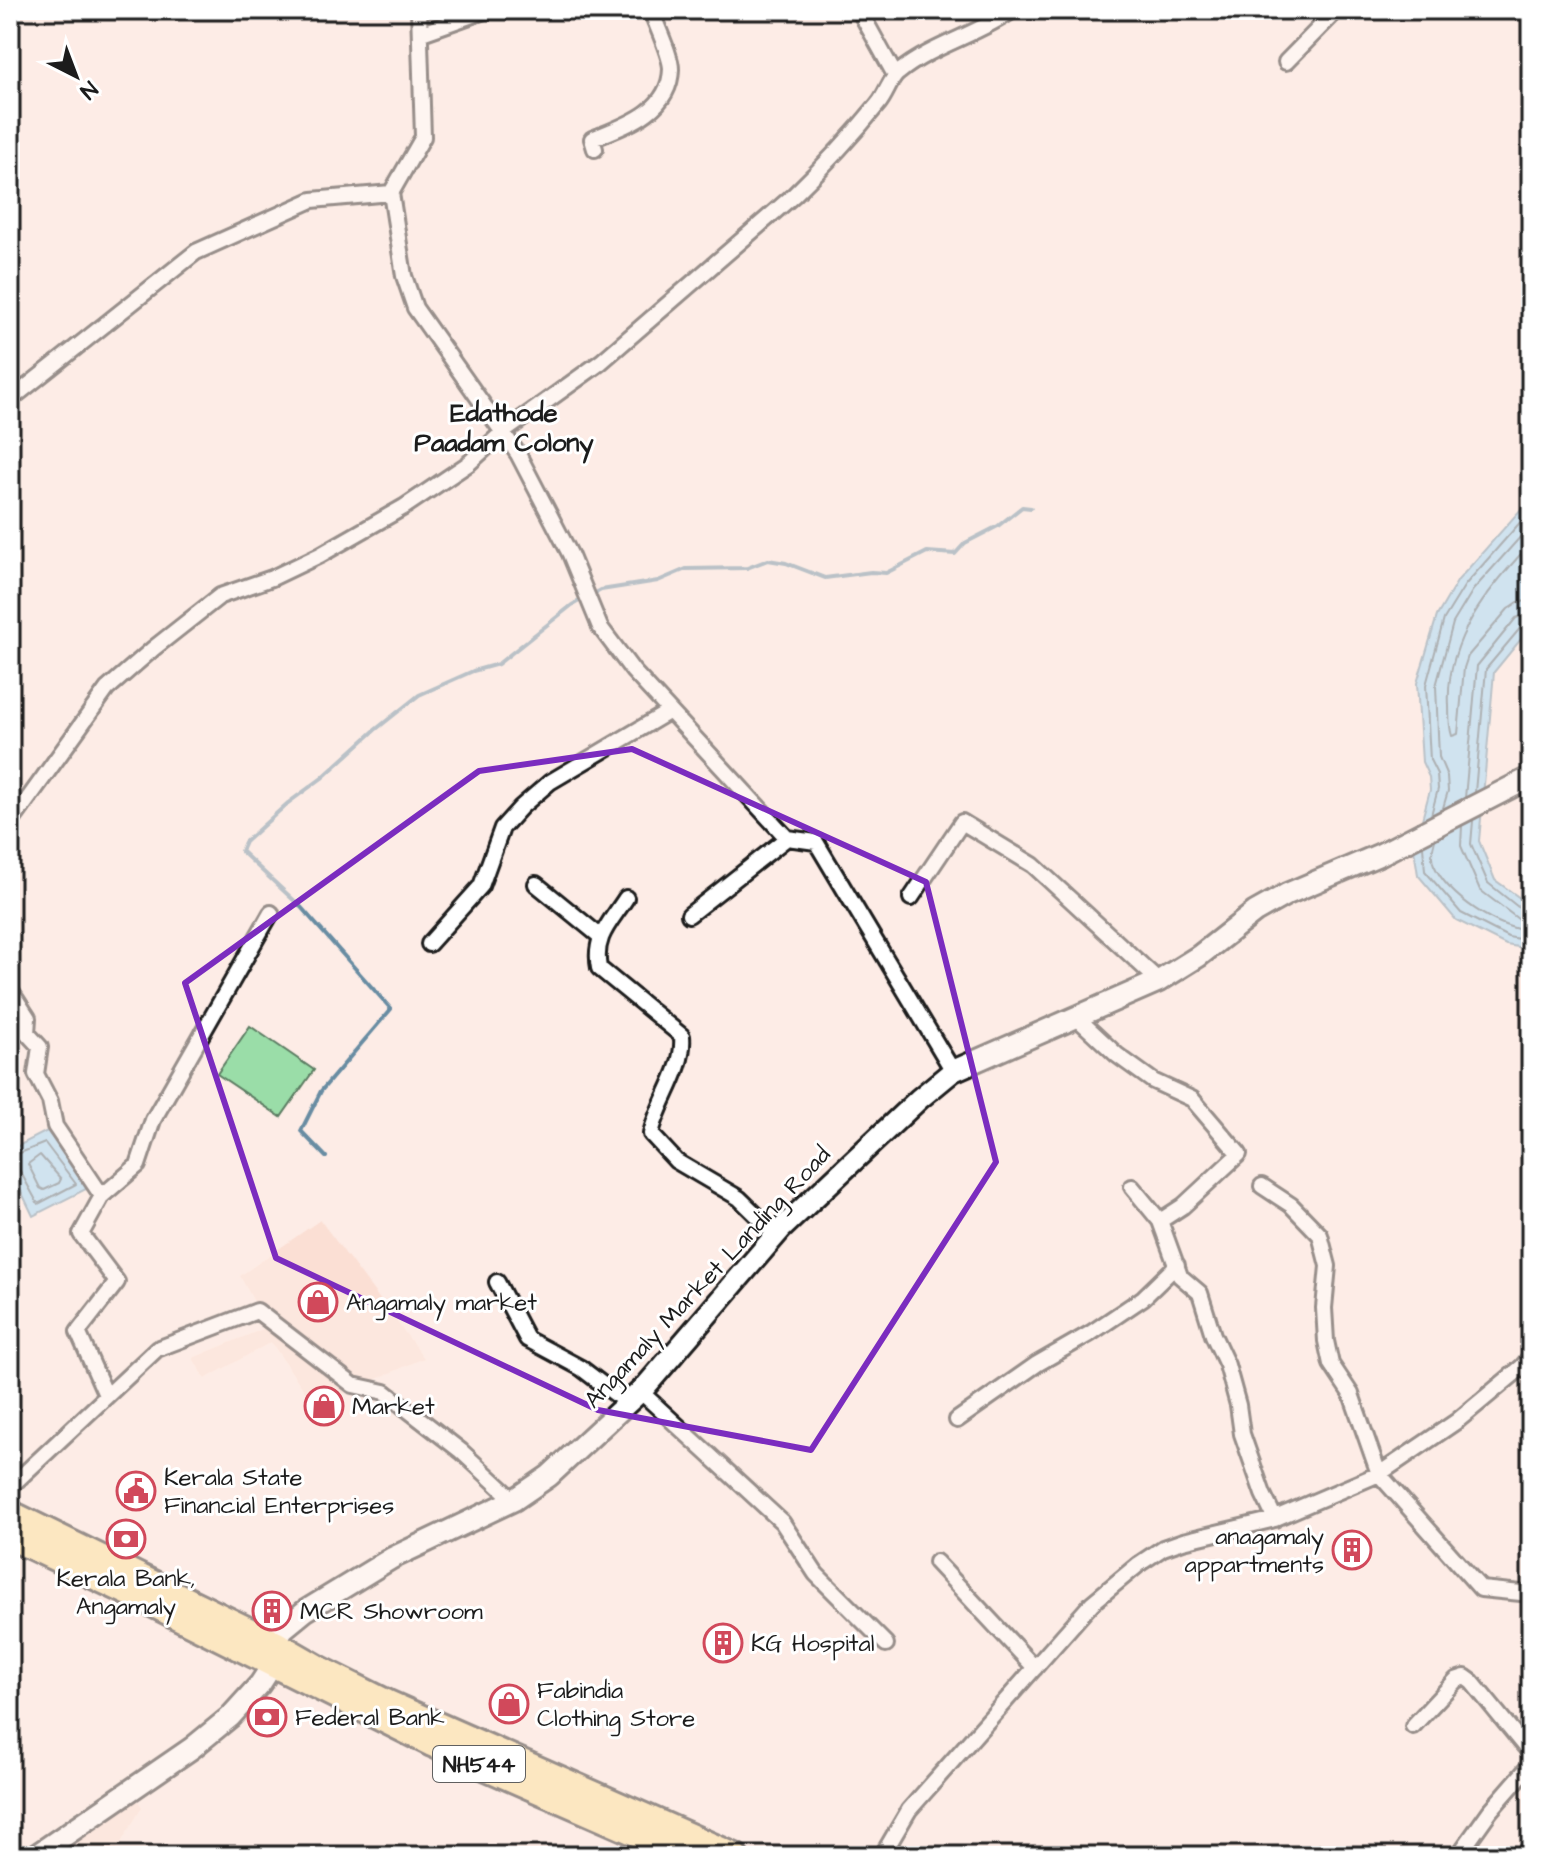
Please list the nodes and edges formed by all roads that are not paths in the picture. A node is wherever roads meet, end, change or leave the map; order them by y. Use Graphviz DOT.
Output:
graph roads {
  1 [pos="419,10"];
  2 [pos="487,10"];
  3 [pos="651,10"];
  4 [pos="859,10"];
  5 [pos="1013,10"];
  6 [pos="1337,10"];
  7 [pos="422,33"];
  8 [pos="1286,62"];
  9 [pos="895,75"];
  10 [pos="595,149"];
  11 [pos="391,193"];
  12 [pos="10,400"];
  13 [pos="502,433"];
  14 [pos="670,711"];
  15 [pos="1531,777"];
  16 [pos="10,824"];
  17 [pos="787,838"];
  18 [pos="536,884"];
  19 [pos="626,898"];
  20 [pos="911,898"];
  21 [pos="271,913"];
  22 [pos="689,915"];
  23 [pos="601,937"];
  24 [pos="429,944"];
  25 [pos="1159,981"];
  26 [pos="10,990"];
  27 [pos="1076,1017"];
  28 [pos="953,1071"];
  29 [pos="1262,1186"];
  30 [pos="1132,1187"];
  31 [pos="102,1196"];
  32 [pos="1160,1221"];
  33 [pos="776,1234"];
  34 [pos="1177,1265"];
  35 [pos="497,1282"];
  36 [pos="1531,1356"];
  37 [pos="106,1395"];
  38 [pos="634,1397"];
  39 [pos="957,1420"];
  40 [pos="1379,1474"];
  41 [pos="10,1487"];
  42 [pos="514,1500"];
  43 [pos="10,1513"];
  44 [pos="1275,1519"];
  45 [pos="10,1537"];
  46 [pos="936,1562"];
  47 [pos="1531,1594"];
  48 [pos="886,1644"];
  49 [pos="274,1654"];
  50 [pos="1035,1668"];
  51 [pos="1413,1726"];
  52 [pos="1531,1754"];
  53 [pos="1531,1764"];
  54 [pos="35,1856"];
  55 [pos="688,1856"];
  56 [pos="735,1856"];
  57 [pos="882,1856"];
  58 [pos="1458,1856"];
  1 -- 7 [label="street"];
  2 -- 7 [label="street"];
  3 -- 10 [label="street"];
  4 -- 9 [label="street"];
  5 -- 9 [label="street"];
  6 -- 8 [label="street"];
  7 -- 11 [label="street"];
  9 -- 13 [label="street"];
  11 -- 12 [label="street"];
  11 -- 13 [label="street"];
  13 -- 14 [label="street"];
  13 -- 16 [label="street"];
  14 -- 17 [label="street"];
  14 -- 24 [label="street"];
  15 -- 25 [label="main road, Angamaly Market Landing Road"];
  17 -- 22 [label="street"];
  17 -- 28 [label="street"];
  18 -- 23 [label="street"];
  19 -- 23 [label="street"];
  20 -- 25 [label="street"];
  21 -- 31 [label="street"];
  23 -- 33 [label="street"];
  25 -- 27 [label="main road, Angamaly Market Landing Road"];
  26 -- 31 [label="street"];
  27 -- 28 [label="main road, Angamaly Market Landing Road"];
  27 -- 32 [label="street"];
  28 -- 33 [label="main road, Angamaly Market Landing Road"];
  29 -- 40 [label="street"];
  30 -- 32 [label="street"];
  31 -- 37 [label="street"];
  32 -- 34 [label="street"];
  33 -- 38 [label="main road, Angamaly Market Landing Road"];
  34 -- 39 [label="street"];
  34 -- 44 [label="street"];
  35 -- 38 [label="street"];
  36 -- 40 [label="street"];
  37 -- 41 [label="street"];
  37 -- 42 [label="street"];
  38 -- 42 [label="main road, Angamaly Market Landing Road"];
  38 -- 48 [label="street"];
  40 -- 44 [label="street"];
  40 -- 47 [label="street"];
  42 -- 49 [label="main road, Angamaly Market Landing Road"];
  43 -- 49 [label="highway, NH544"];
  44 -- 50 [label="street"];
  45 -- 49 [label="highway, NH544"];
  46 -- 50 [label="street"];
  49 -- 54 [label="main road, Angamaly Market Landing Road"];
  49 -- 55 [label="highway, NH544"];
  49 -- 56 [label="highway, NH544"];
  50 -- 57 [label="street"];
  51 -- 52 [label="street"];
  53 -- 58 [label="street"];
}
